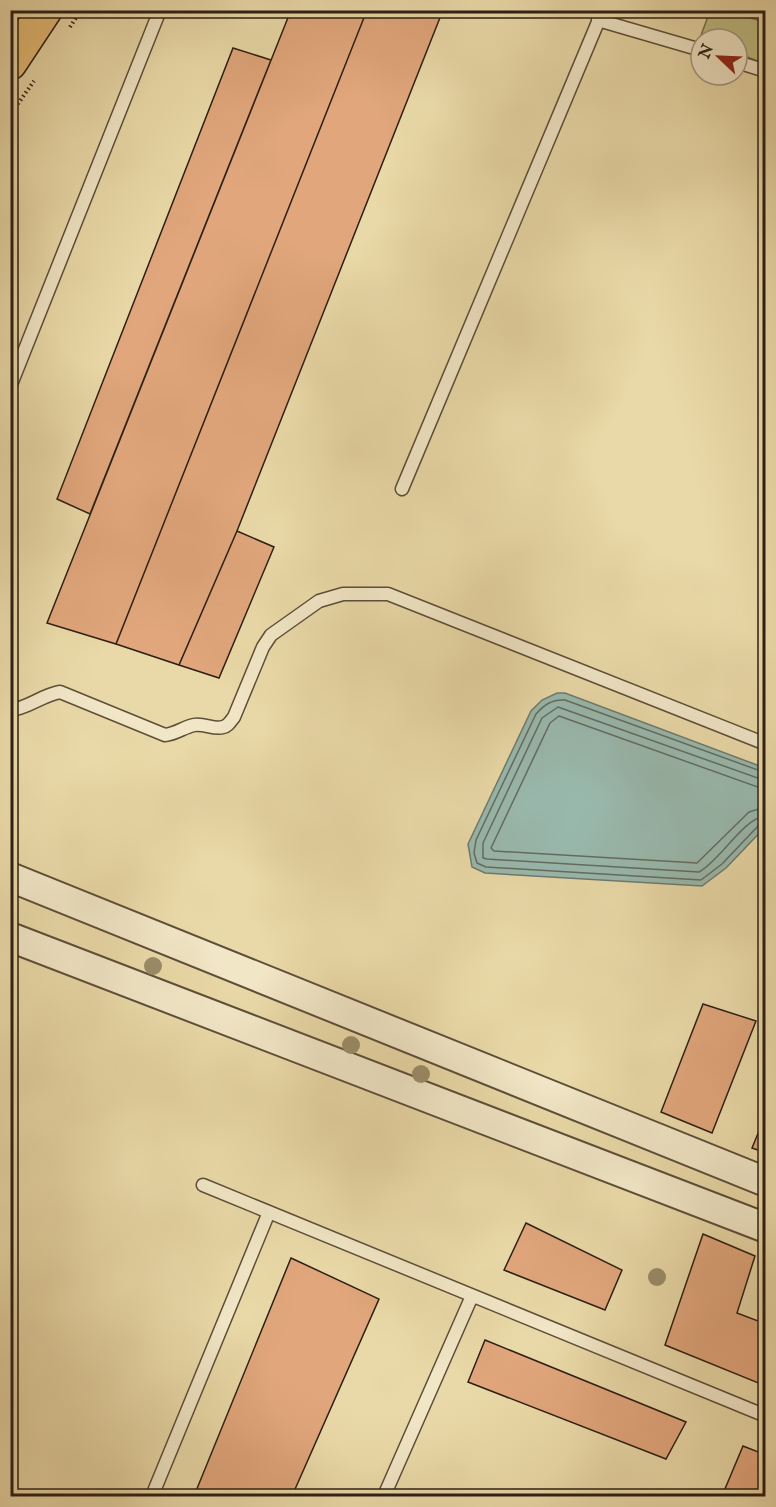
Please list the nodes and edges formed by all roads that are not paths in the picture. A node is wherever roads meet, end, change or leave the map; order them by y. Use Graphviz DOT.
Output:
graph roads {
  1 [pos="45,10"];
  2 [pos="160,10"];
  3 [pos="600,15"];
  4 [pos="689,46"];
  5 [pos="10,63"];
  6 [pos="749,66"];
  7 [pos="765,71"];
  8 [pos="10,387"];
  9 [pos="402,489"];
  10 [pos="10,710"];
  11 [pos="765,744"];
  12 [pos="10,877"];
  13 [pos="10,937"];
  14 [pos="765,1182"];
  15 [pos="203,1185"];
  16 [pos="269,1212"];
  17 [pos="765,1228"];
  18 [pos="472,1296"];
  19 [pos="765,1416"];
  20 [pos="152,1497"];
  21 [pos="384,1497"];
  1 -- 5 [label="main road"];
  2 -- 8 [label="lane"];
  3 -- 4 [label="lane"];
  3 -- 9 [label="lane"];
  6 -- 7 [label="lane"];
  10 -- 11 [label="lane"];
  12 -- 14 [label="street"];
  13 -- 17 [label="street"];
  15 -- 16 [label="lane"];
  16 -- 18 [label="lane"];
  16 -- 20 [label="lane"];
  18 -- 19 [label="lane"];
  18 -- 21 [label="lane"];
}
